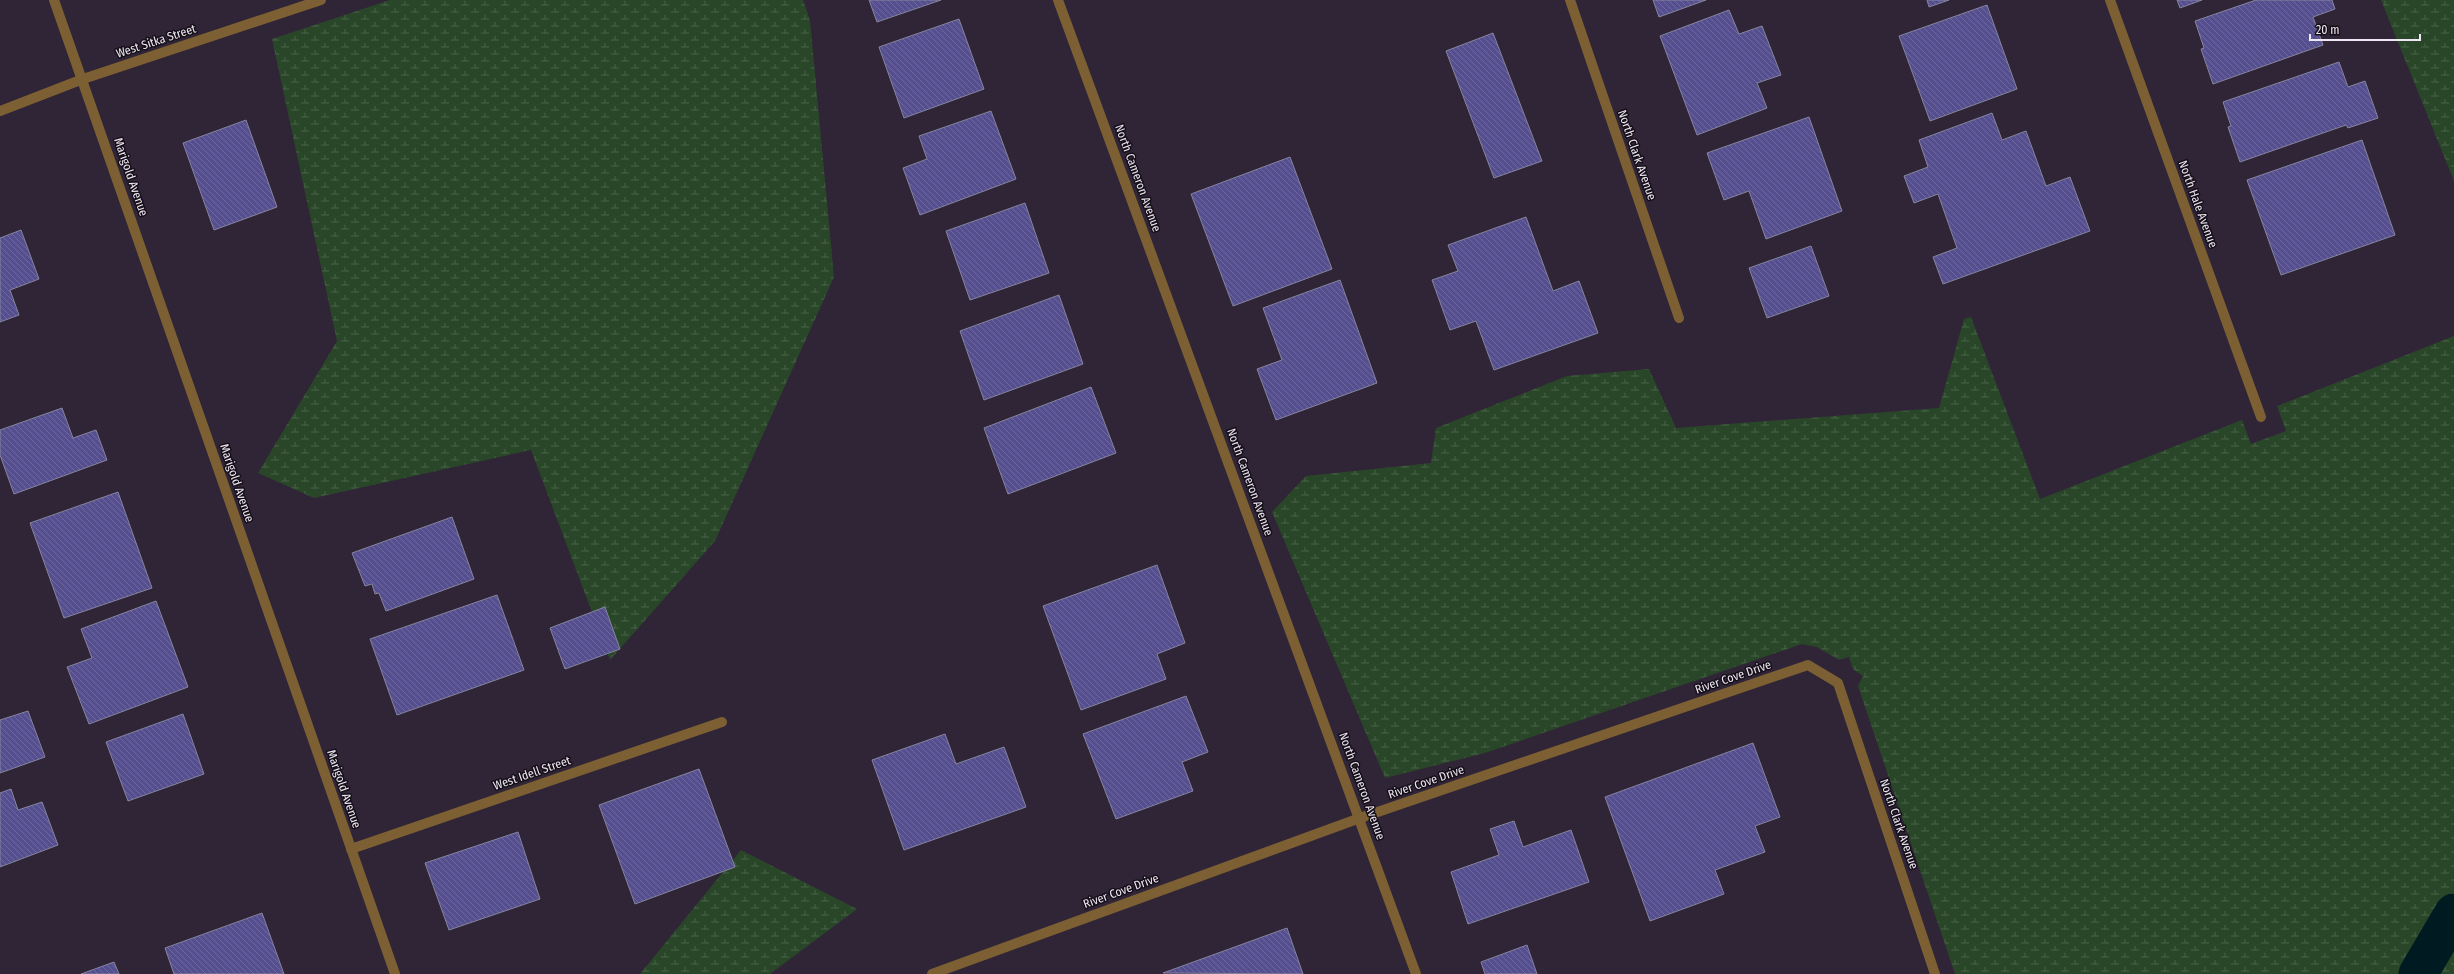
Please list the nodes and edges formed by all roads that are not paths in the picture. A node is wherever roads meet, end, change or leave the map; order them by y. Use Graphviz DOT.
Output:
graph roads {
  1 [pos="54,0"];
  2 [pos="321,0"];
  3 [pos="1058,0"];
  4 [pos="1570,0"];
  5 [pos="2110,0"];
  6 [pos="83,78"];
  7 [pos="0,111"];
  8 [pos="1679,318"];
  9 [pos="2261,417"];
  10 [pos="1838,683"];
  11 [pos="722,722"];
  12 [pos="1360,818"];
  13 [pos="351,849"];
  14 [pos="395,974"];
  15 [pos="932,974"];
  16 [pos="1416,974"];
  17 [pos="1935,974"];
  1 -- 6 [label="street, Marigold Avenue"];
  2 -- 6 [label="street, West Sitka Street"];
  3 -- 12 [label="street, North Cameron Avenue"];
  4 -- 8 [label="street, North Clark Avenue"];
  5 -- 9 [label="street, North Hale Avenue"];
  6 -- 7 [label="street, West Sitka Street"];
  6 -- 13 [label="street, Marigold Avenue"];
  10 -- 12 [label="street, River Cove Drive"];
  10 -- 17 [label="street, North Clark Avenue"];
  11 -- 13 [label="street, West Idell Street"];
  12 -- 15 [label="street, River Cove Drive"];
  12 -- 16 [label="street, North Cameron Avenue"];
  13 -- 14 [label="street, Marigold Avenue"];
}
